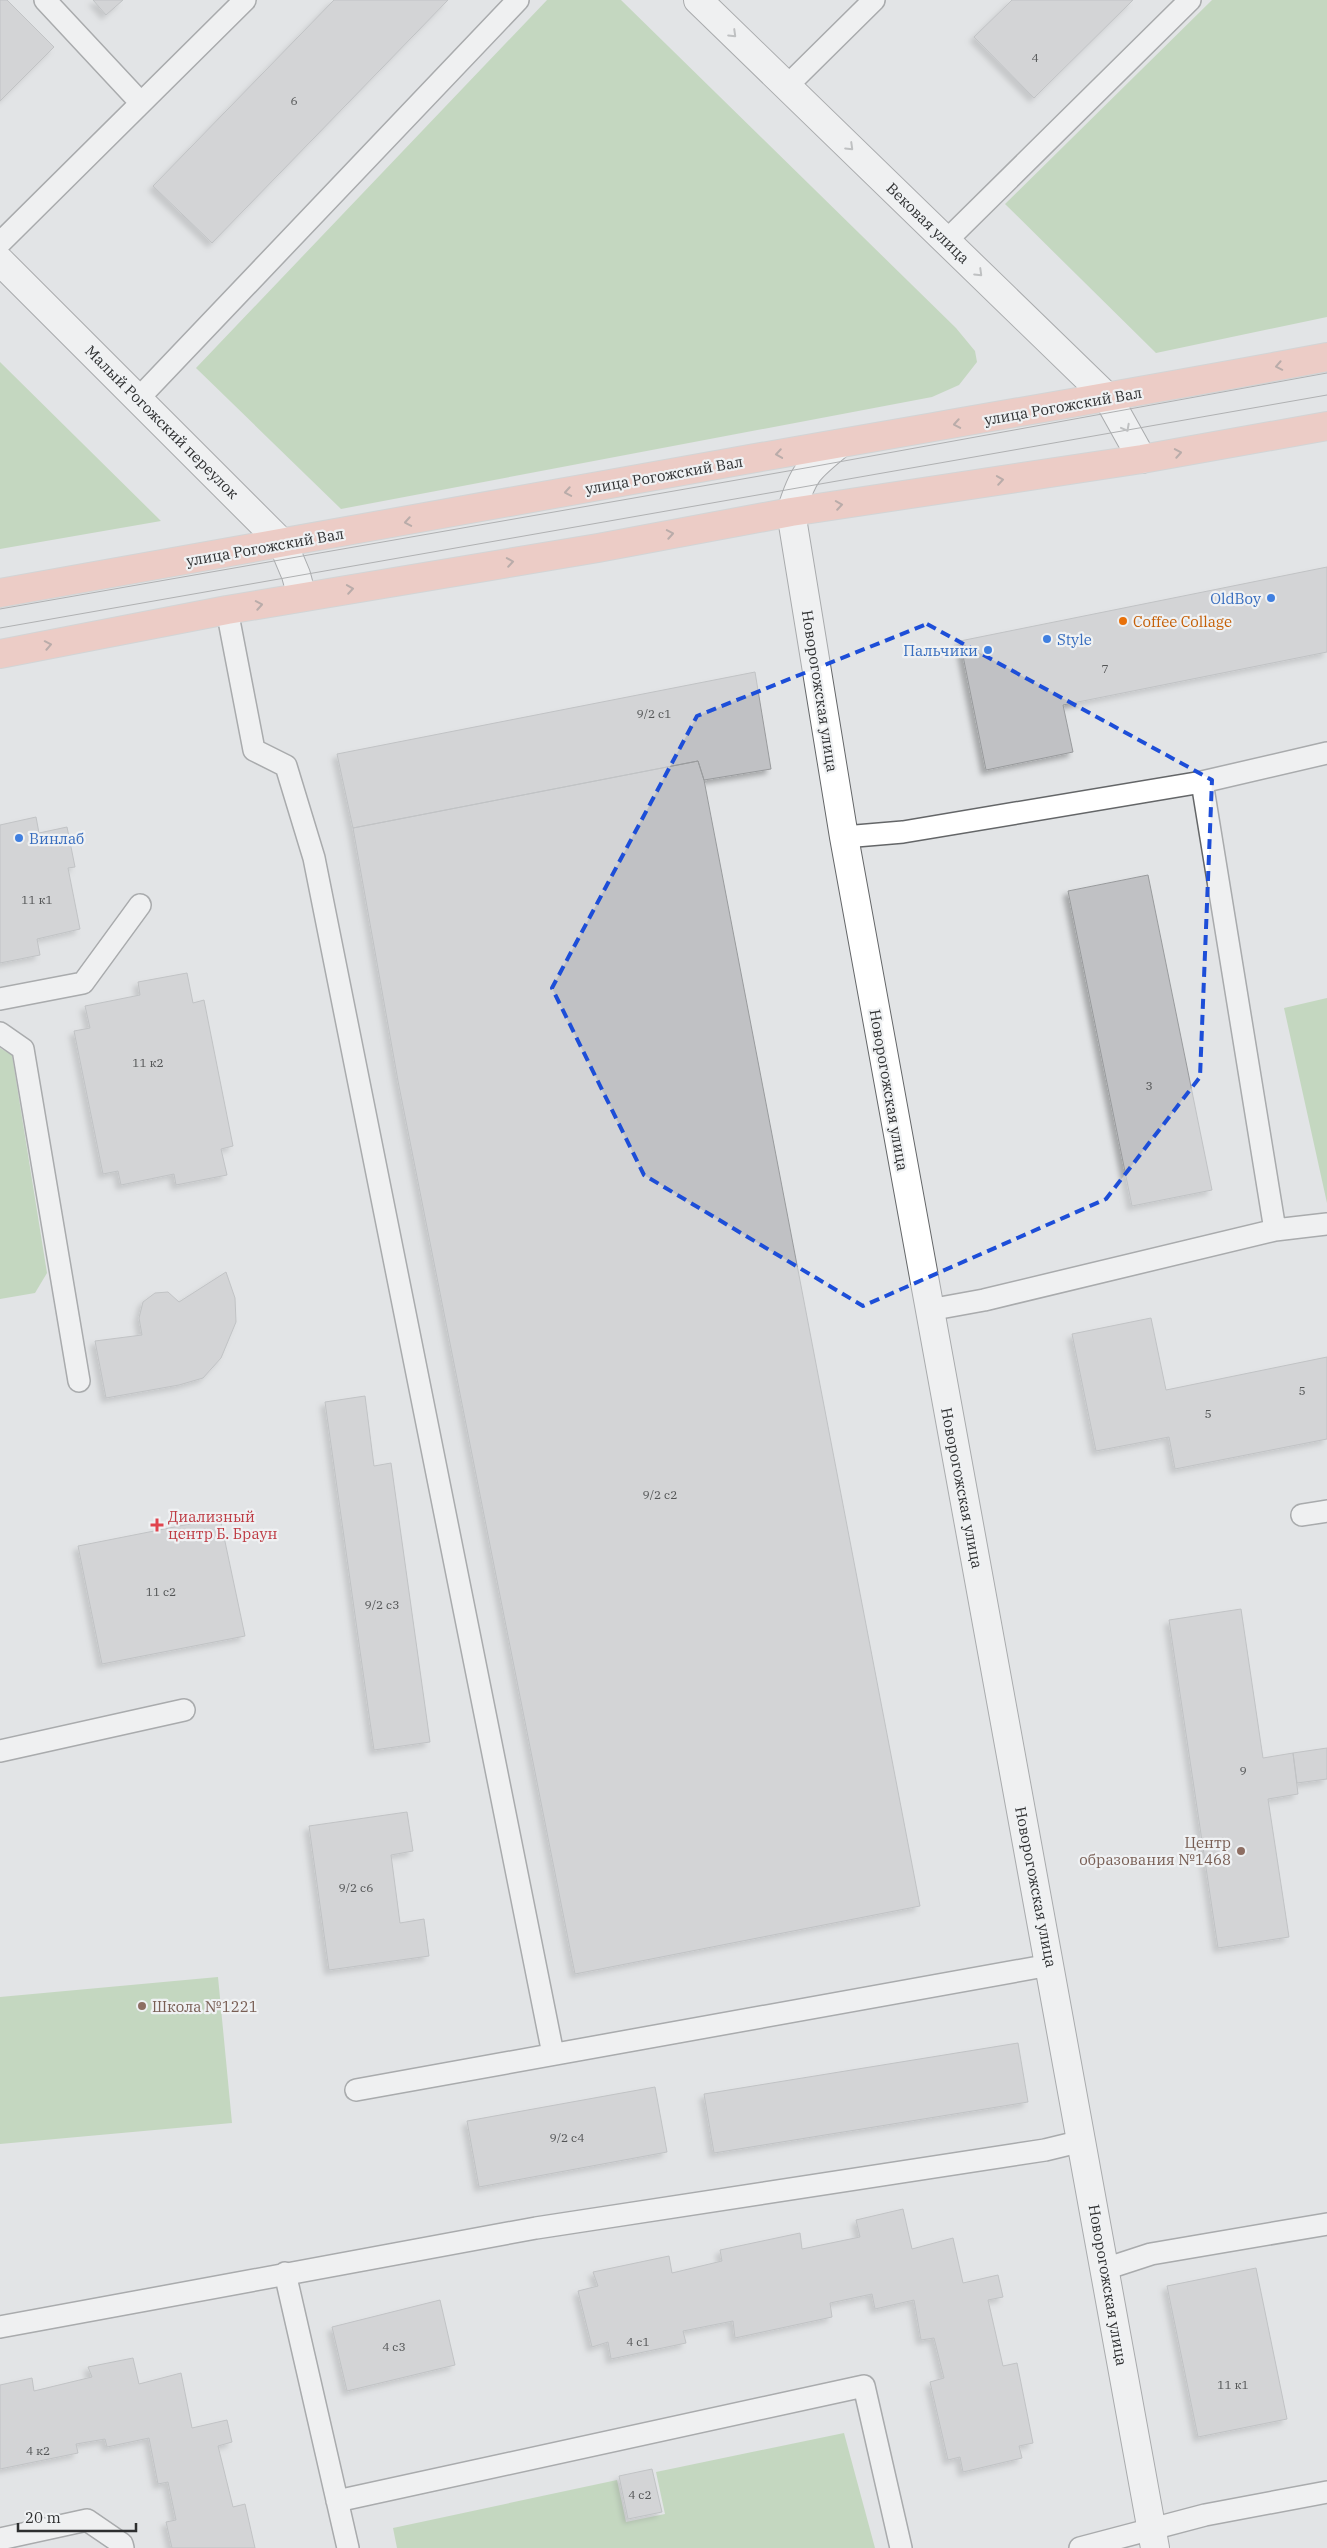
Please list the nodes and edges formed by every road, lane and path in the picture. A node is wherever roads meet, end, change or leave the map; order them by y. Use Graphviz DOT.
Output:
graph roads {
  1 [pos="45,0"];
  2 [pos="245,0"];
  3 [pos="518,0"];
  4 [pos="698,0"];
  5 [pos="874,0"];
  6 [pos="1190,0"];
  7 [pos="787,86"];
  8 [pos="141,104"];
  9 [pos="946,241"];
  10 [pos="0,243"];
  11 [pos="0,261"];
  12 [pos="1327,357"];
  13 [pos="138,398"];
  14 [pos="1108,398"];
  15 [pos="1327,426"];
  16 [pos="839,444"];
  17 [pos="1142,459"];
  18 [pos="791,512"];
  19 [pos="283,544"];
  20 [pos="0,592"];
  21 [pos="302,597"];
  22 [pos="227,610"];
  23 [pos="0,654"];
  24 [pos="1327,753"];
  25 [pos="1202,782"];
  26 [pos="844,837"];
  27 [pos="140,905"];
  28 [pos="0,999"];
  29 [pos="0,1033"];
  30 [pos="1327,1224"];
  31 [pos="1275,1230"];
  32 [pos="928,1310"];
  33 [pos="80,1381"];
  34 [pos="1327,1511"];
  35 [pos="1302,1516"];
  36 [pos="184,1710"];
  37 [pos="0,1751"];
  38 [pos="1050,1965"];
  39 [pos="553,2054"];
  40 [pos="356,2090"];
  41 [pos="1082,2141"];
  42 [pos="1327,2224"];
  43 [pos="1104,2269"];
  44 [pos="285,2272"];
  45 [pos="0,2327"];
  46 [pos="1327,2492"];
  47 [pos="337,2501"];
  48 [pos="1153,2538"];
  49 [pos="0,2539"];
  50 [pos="123,2548"];
  51 [pos="348,2548"];
  52 [pos="901,2548"];
  53 [pos="1080,2548"];
  1 -- 8 [label="lane"];
  2 -- 8 [label="lane"];
  3 -- 13 [label="lane"];
  4 -- 7 [label="street, Вековая улица, one-way"];
  5 -- 7 [label="lane"];
  6 -- 9 [label="lane"];
  7 -- 9 [label="street, Вековая улица, one-way"];
  8 -- 10 [label="lane"];
  9 -- 14 [label="street, Вековая улица, one-way"];
  11 -- 13 [label="street, Малый Рогожский переулок"];
  12 -- 14 [label="main road, улица Рогожский Вал, one-way"];
  13 -- 19 [label="street, Малый Рогожский переулок"];
  14 -- 16 [label="main road, улица Рогожский Вал, one-way"];
  14 -- 17 [label="street, Вековая улица, one-way"];
  17 -- 15 [label="main road, one-way"];
  16 -- 18 [label="street, Новорогожская улица"];
  16 -- 19 [label="main road, улица Рогожский Вал, one-way"];
  18 -- 17 [label="main road, one-way"];
  21 -- 18 [label="main road, one-way"];
  18 -- 26 [label="street, Новорогожская улица"];
  19 -- 20 [label="main road, улица Рогожский Вал"];
  19 -- 21 [label="street, Малый Рогожский переулок"];
  22 -- 21 [label="main road, one-way"];
  23 -- 22 [label="main road, one-way"];
  22 -- 39 [label="lane"];
  24 -- 25 [label="lane"];
  25 -- 26 [label="lane"];
  25 -- 31 [label="lane"];
  26 -- 32 [label="street, Новорогожская улица"];
  27 -- 28 [label="lane"];
  29 -- 33 [label="lane"];
  30 -- 31 [label="lane"];
  31 -- 32 [label="lane"];
  32 -- 38 [label="street, Новорогожская улица"];
  34 -- 35 [label="lane"];
  36 -- 37 [label="lane"];
  38 -- 39 [label="lane"];
  38 -- 41 [label="street, Новорогожская улица"];
  39 -- 40 [label="lane"];
  41 -- 43 [label="street, Новорогожская улица"];
  41 -- 44 [label="lane"];
  42 -- 43 [label="lane"];
  43 -- 48 [label="street, Новорогожская улица"];
  44 -- 45 [label="lane"];
  44 -- 47 [label="lane"];
  46 -- 48 [label="lane"];
  47 -- 51 [label="lane"];
  47 -- 52 [label="lane"];
  48 -- 53 [label="lane"];
  49 -- 50 [label="lane"];
}
